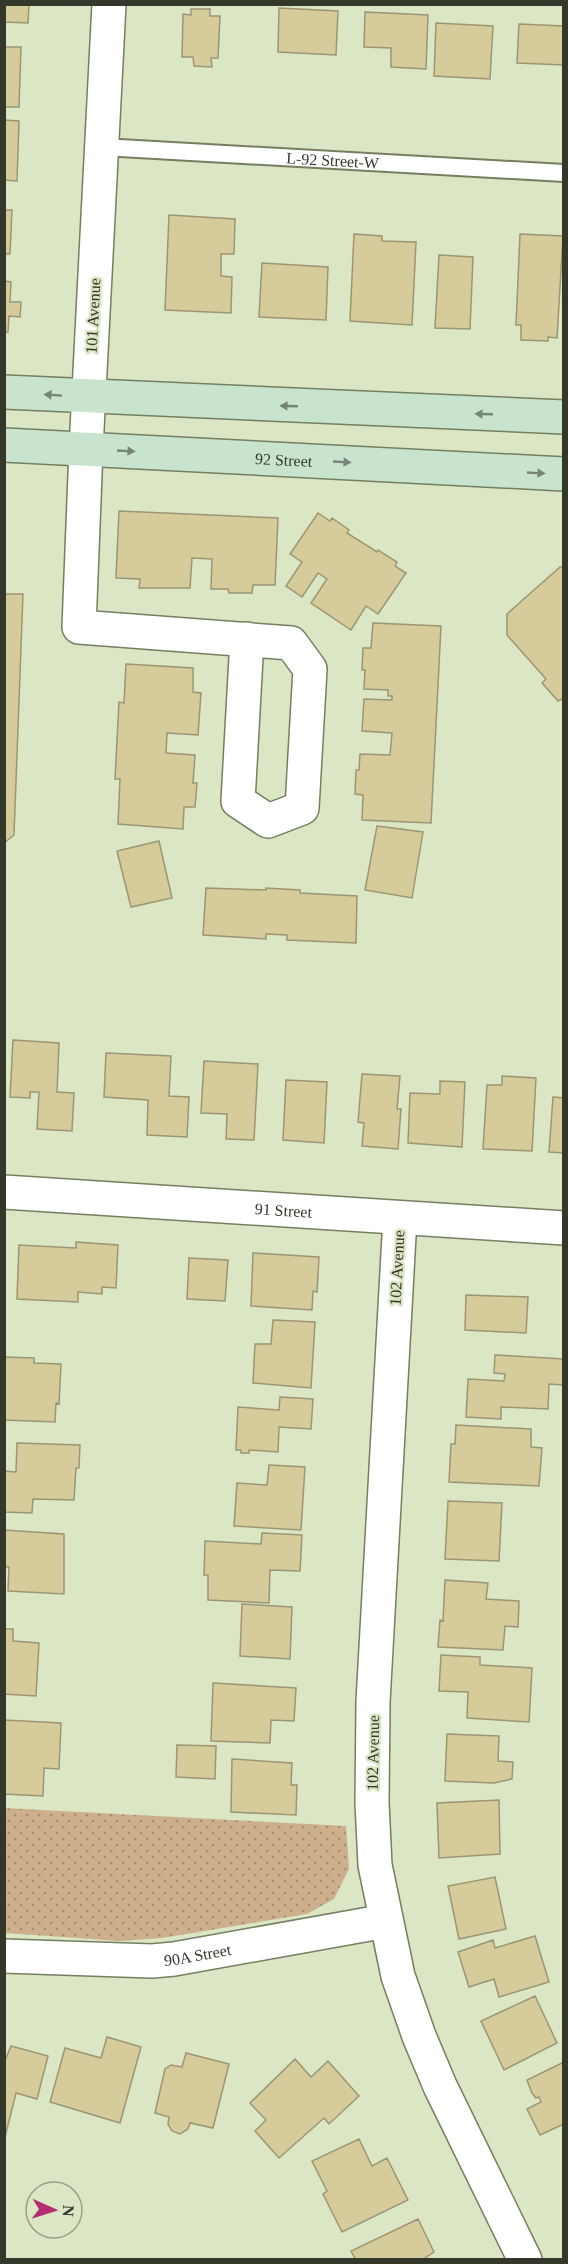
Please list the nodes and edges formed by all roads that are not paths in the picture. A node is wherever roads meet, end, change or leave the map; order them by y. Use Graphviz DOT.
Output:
graph roads {
  1 [pos="109,4"];
  2 [pos="102,147"];
  3 [pos="564,173"];
  4 [pos="4,392"];
  5 [pos="88,397"];
  6 [pos="564,417"];
  7 [pos="4,445"];
  8 [pos="86,449"];
  9 [pos="564,474"];
  10 [pos="247,639"];
  11 [pos="4,1192"];
  12 [pos="400,1218"];
  13 [pos="564,1228"];
  14 [pos="386,1921"];
  15 [pos="4,1956"];
  16 [pos="525,2259"];
  1 -- 2 [label="street, 101 Avenue"];
  2 -- 3 [label="lane, L-92 Street-W"];
  2 -- 5 [label="street, 101 Avenue"];
  5 -- 4 [label="main road, one-way"];
  6 -- 5 [label="main road, one-way"];
  5 -- 8 [label="street, 101 Avenue"];
  7 -- 8 [label="main road, 92 Street"];
  8 -- 9 [label="main road, 92 Street, one-way"];
  8 -- 10 [label="street, 101 Avenue"];
  10 -- 10 [label="street"];
  11 -- 12 [label="street, 91 Street"];
  12 -- 13 [label="street, 91 Street"];
  12 -- 14 [label="street, 102 Avenue"];
  14 -- 15 [label="street, 90A Street"];
  14 -- 16 [label="street, 102 Avenue"];
}
